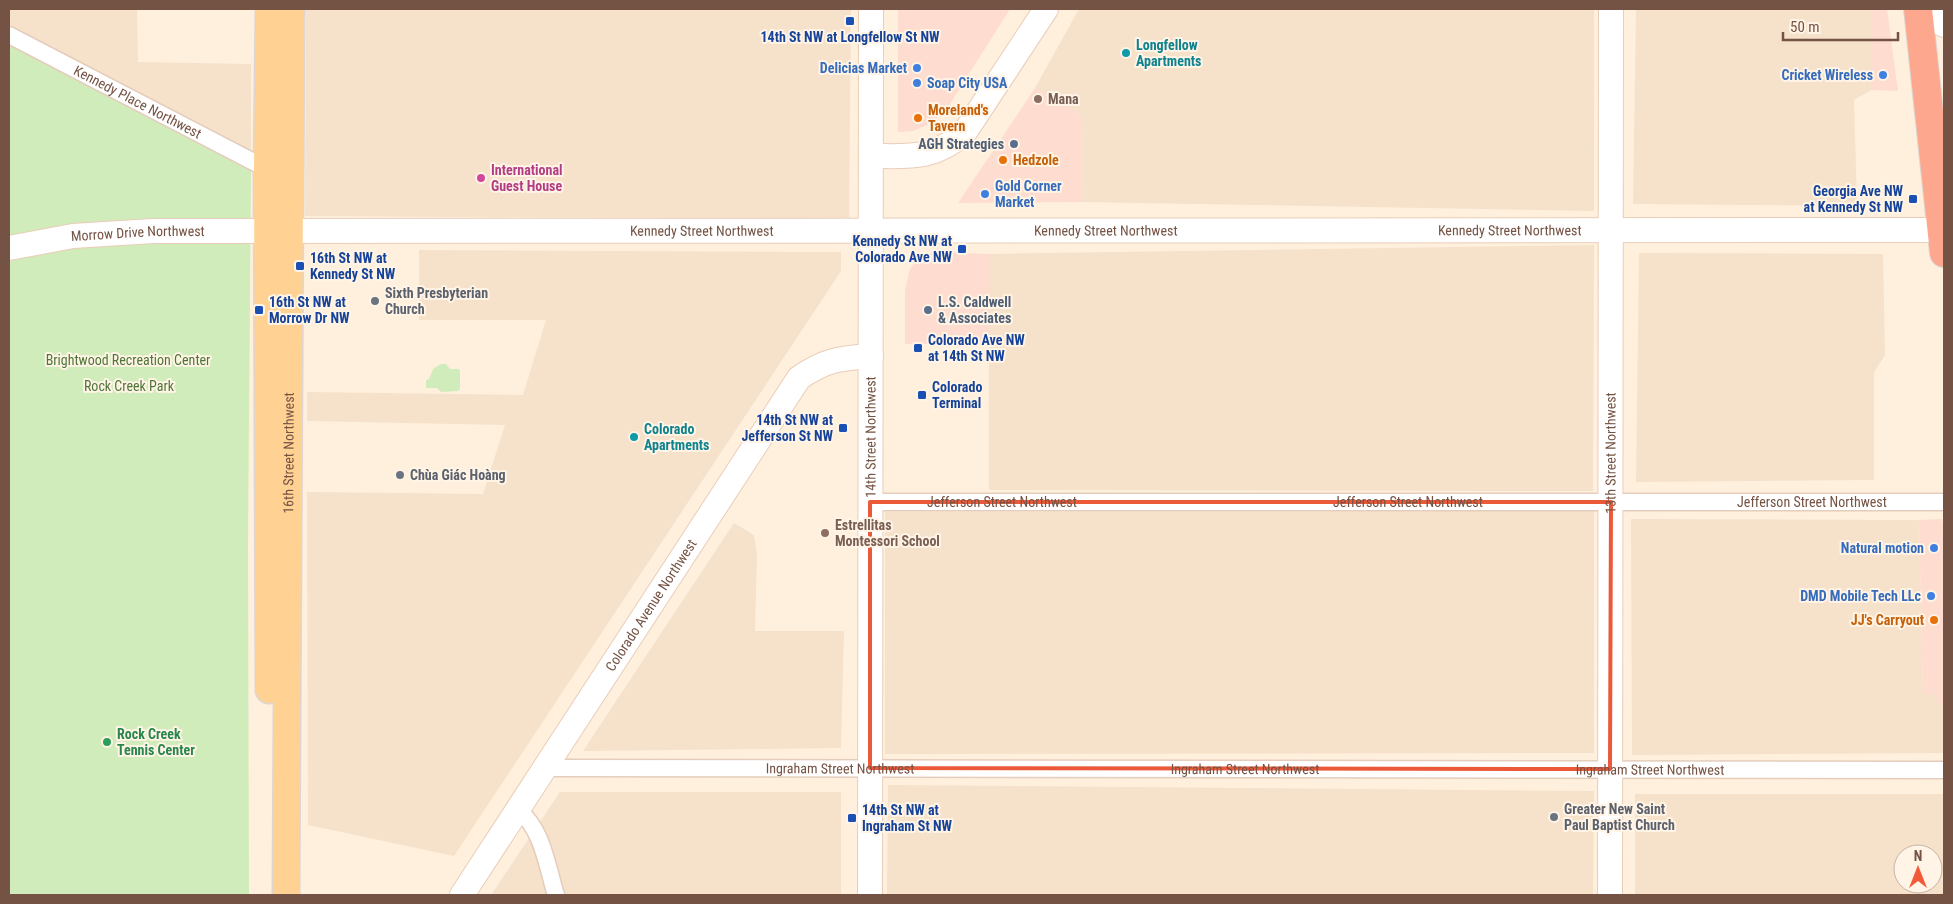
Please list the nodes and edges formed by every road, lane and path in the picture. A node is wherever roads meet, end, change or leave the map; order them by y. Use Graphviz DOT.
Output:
graph roads {
  1 [pos="269,9"];
  2 [pos="291,9"];
  3 [pos="870,9"];
  4 [pos="1046,9"];
  5 [pos="1611,9"];
  6 [pos="1918,9"];
  7 [pos="1944,25"];
  8 [pos="9,36"];
  9 [pos="870,156"];
  10 [pos="267,169"];
  11 [pos="278,230"];
  12 [pos="1611,230"];
  13 [pos="870,231"];
  14 [pos="1943,238"];
  15 [pos="9,248"];
  16 [pos="870,356"];
  17 [pos="870,502"];
  18 [pos="1611,502"];
  19 [pos="1944,502"];
  20 [pos="546,768"];
  21 [pos="870,768"];
  22 [pos="1610,769"];
  23 [pos="1944,770"];
  24 [pos="518,810"];
  25 [pos="269,895"];
  26 [pos="286,895"];
  27 [pos="462,895"];
  28 [pos="556,895"];
  29 [pos="870,895"];
  30 [pos="1610,895"];
  1 -- 10 [label="main road, 16th Street Northwest"];
  2 -- 11 [label="main road, 16th Street Northwest"];
  3 -- 9 [label="street, 14th Street Northwest"];
  4 -- 9 [label="street"];
  5 -- 12 [label="street, 13th Street Northwest"];
  6 -- 7 [label="street"];
  6 -- 14 [label="highway"];
  8 -- 10 [label="street, Kennedy Place Northwest"];
  9 -- 13 [label="street, 14th Street Northwest"];
  10 -- 11 [label="main road, 16th Street Northwest"];
  11 -- 13 [label="street, Kennedy Street Northwest"];
  11 -- 15 [label="street, Morrow Drive Northwest"];
  11 -- 25 [label="main road, 16th Street Northwest"];
  11 -- 26 [label="main road, 16th Street Northwest"];
  12 -- 13 [label="street, Kennedy Street Northwest"];
  12 -- 14 [label="street, Kennedy Street Northwest"];
  12 -- 18 [label="street, 13th Street Northwest"];
  13 -- 16 [label="street, 14th Street Northwest"];
  16 -- 17 [label="street, 14th Street Northwest"];
  16 -- 20 [label="street, Colorado Avenue Northwest"];
  17 -- 18 [label="street, Jefferson Street Northwest"];
  17 -- 21 [label="street, 14th Street Northwest"];
  18 -- 19 [label="street, Jefferson Street Northwest"];
  18 -- 22 [label="street, 13th Street Northwest"];
  20 -- 21 [label="street, Ingraham Street Northwest"];
  20 -- 24 [label="street, Colorado Avenue Northwest"];
  21 -- 22 [label="street, Ingraham Street Northwest"];
  21 -- 29 [label="street, 14th Street Northwest"];
  22 -- 23 [label="street, Ingraham Street Northwest"];
  22 -- 30 [label="street, 13th Street Northwest"];
  24 -- 27 [label="street, Colorado Avenue Northwest"];
  24 -- 28 [label="street"];
}
